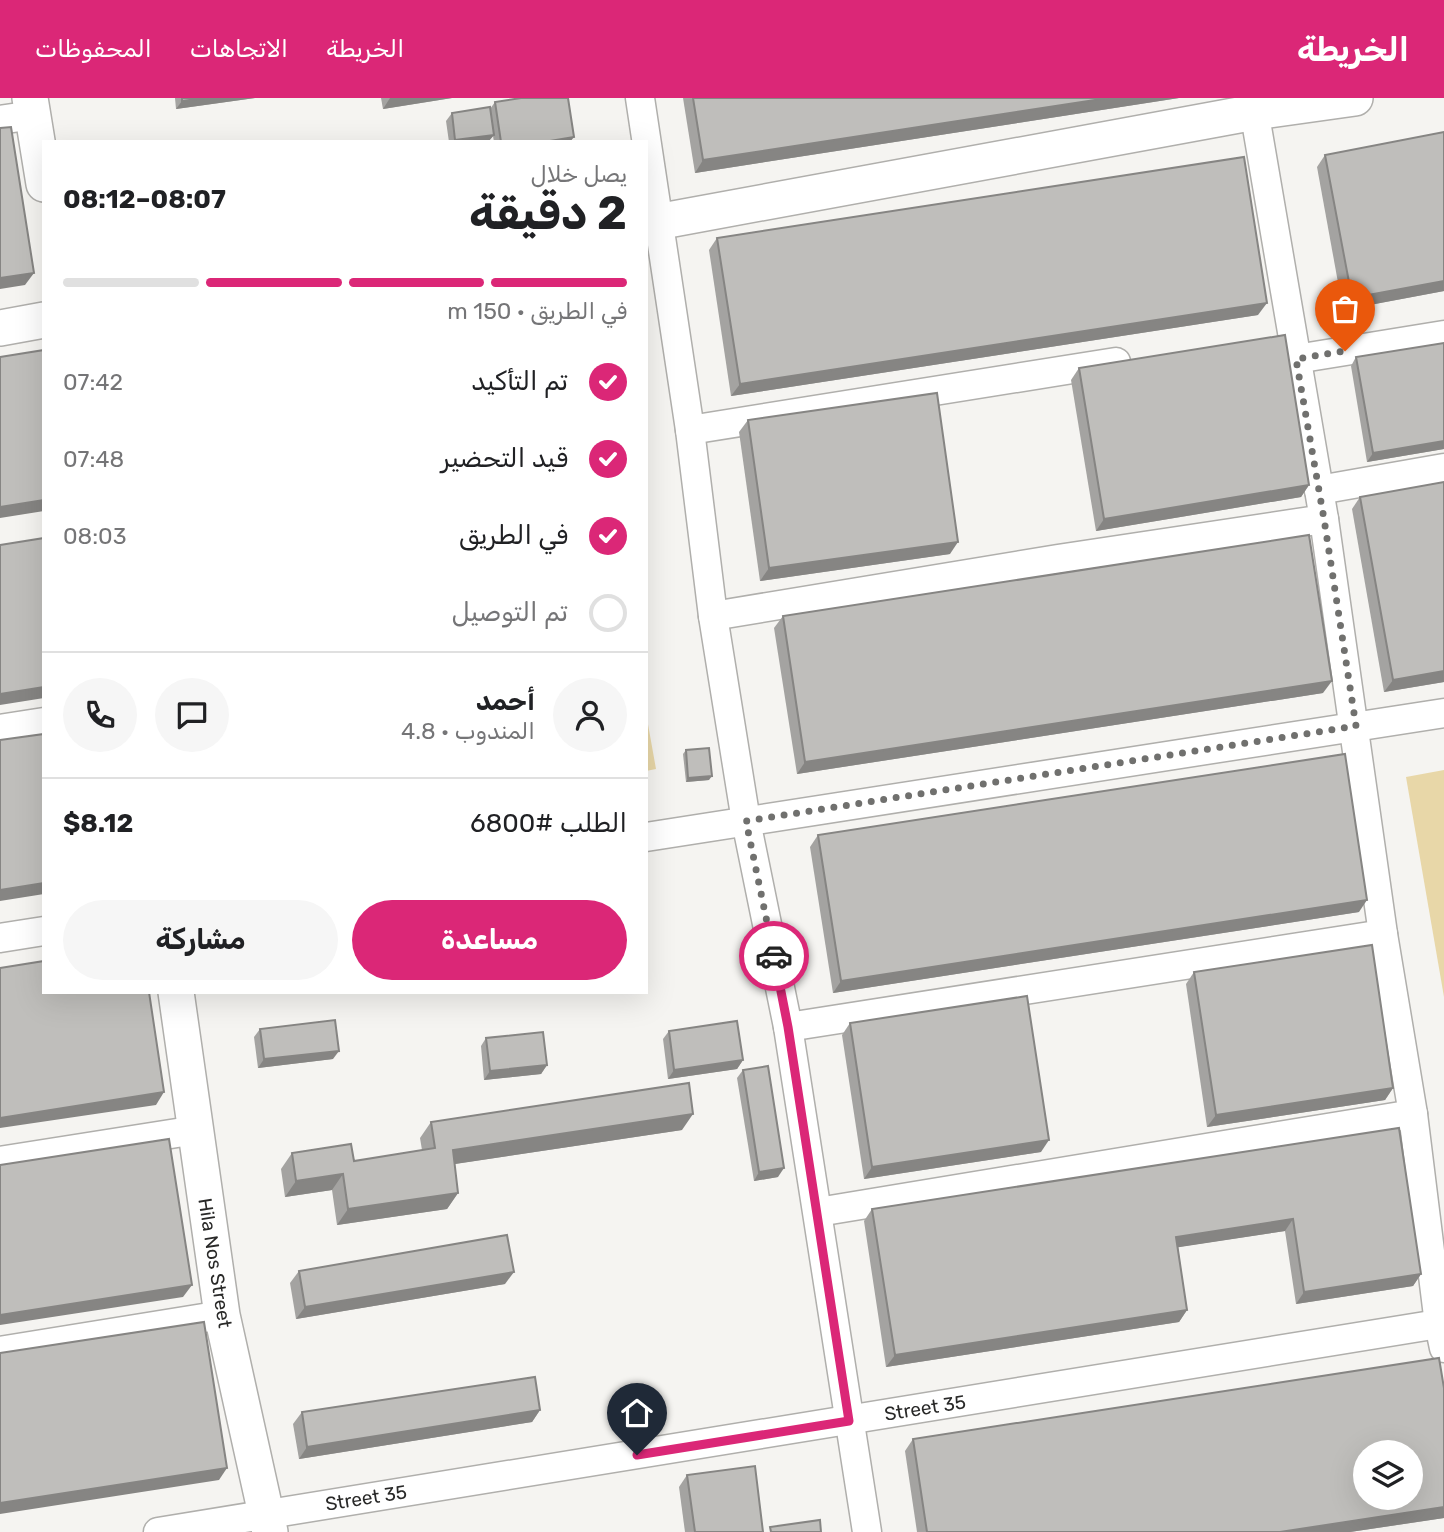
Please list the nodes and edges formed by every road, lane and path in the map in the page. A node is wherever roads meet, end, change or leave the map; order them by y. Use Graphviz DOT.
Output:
graph roads {
  1 [pos="640,98"];
  2 [pos="1355,98"];
  3 [pos="1253,105"];
  4 [pos="21,111"];
  5 [pos="644,140"];
  6 [pos="42,178"];
  7 [pos="648,181"];
  8 [pos="652,223"];
  9 [pos="42,320"];
  10 [pos="0,328"];
  11 [pos="1444,335"];
  12 [pos="1284,344"];
  13 [pos="1142,358"];
  14 [pos="690,430"];
  15 [pos="1444,468"];
  16 [pos="1319,489"];
  17 [pos="1324,519"];
  18 [pos="713,616"];
  19 [pos="1444,713"];
  20 [pos="42,722"];
  21 [pos="1356,726"];
  22 [pos="0,729"];
  23 [pos="746,821"];
  24 [pos="648,837"];
  25 [pos="42,931"];
  26 [pos="1384,934"];
  27 [pos="0,938"];
  28 [pos="176,994"];
  29 [pos="788,1027"];
  30 [pos="1413,1114"];
  31 [pos="195,1130"];
  32 [pos="0,1161"];
  33 [pos="818,1213"];
  34 [pos="222,1315"];
  35 [pos="1442,1332"];
  36 [pos="0,1351"];
  37 [pos="849,1421"];
  38 [pos="268,1523"];
  39 [pos="158,1532"];
  40 [pos="867,1532"];
  1 -- 5 [label="street"];
  2 -- 3 [label="street"];
  3 -- 8 [label="street"];
  3 -- 12 [label="street"];
  4 -- 6 [label="street"];
  7 -- 8 [label="street"];
  8 -- 14 [label="street"];
  9 -- 10 [label="street"];
  11 -- 12 [label="street"];
  12 -- 16 [label="street"];
  13 -- 14 [label="street"];
  14 -- 18 [label="street"];
  15 -- 16 [label="street"];
  16 -- 17 [label="street"];
  17 -- 18 [label="street"];
  17 -- 21 [label="street"];
  18 -- 23 [label="street"];
  19 -- 21 [label="street"];
  20 -- 22 [label="street"];
  21 -- 23 [label="street"];
  21 -- 26 [label="street"];
  23 -- 24 [label="street"];
  23 -- 29 [label="street"];
  25 -- 27 [label="street"];
  26 -- 29 [label="street"];
  26 -- 30 [label="street"];
  28 -- 31 [label="street, Hila Nos Street"];
  29 -- 33 [label="street"];
  30 -- 33 [label="street"];
  30 -- 35 [label="street"];
  31 -- 32 [label="street"];
  31 -- 34 [label="street, Hila Nos Street"];
  33 -- 37 [label="street"];
  34 -- 36 [label="street"];
  34 -- 38 [label="street, Hila Nos Street"];
  35 -- 37 [label="street, Street 35"];
  37 -- 38 [label="street, Street 35"];
  37 -- 40 [label="street"];
  38 -- 39 [label="street, Street 35"];
}
